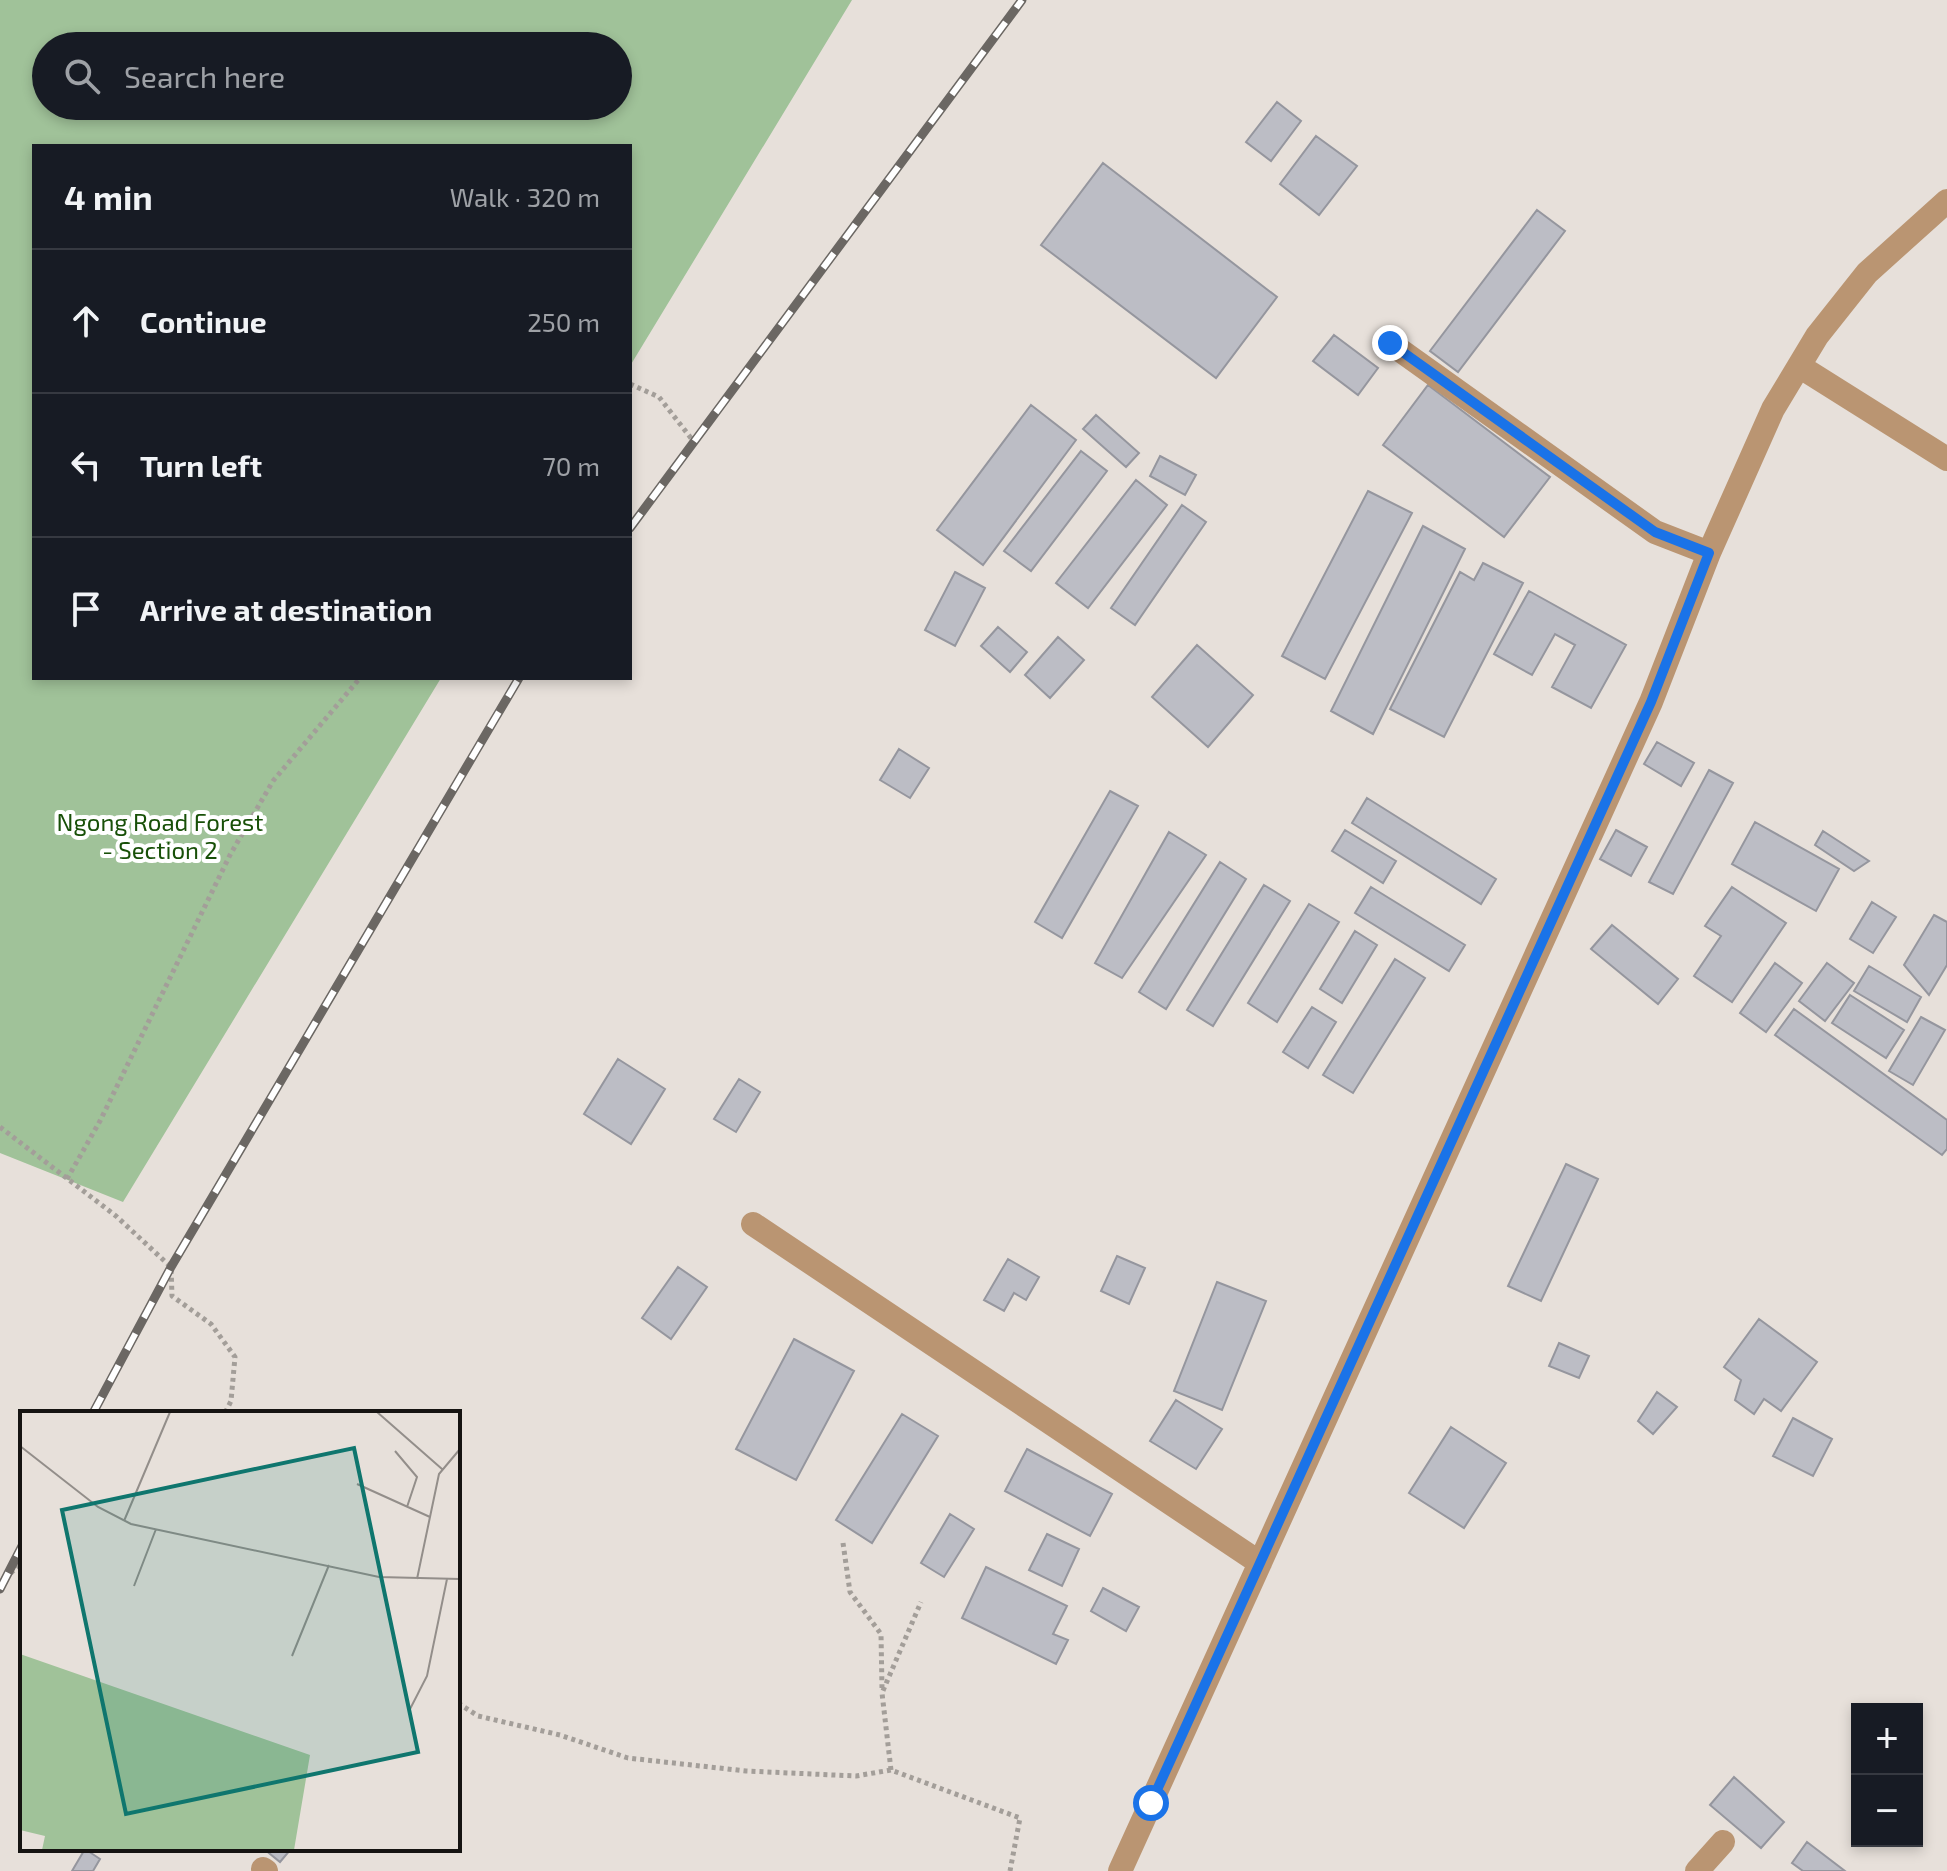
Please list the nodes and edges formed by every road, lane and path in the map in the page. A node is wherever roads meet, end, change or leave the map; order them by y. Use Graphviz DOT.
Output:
graph roads {
  1 [pos="1947,201"];
  2 [pos="1390,343"];
  3 [pos="1799,366"];
  4 [pos="632,385"];
  5 [pos="694,442"];
  6 [pos="1947,459"];
  7 [pos="1709,553"];
  8 [pos="358,680"];
  9 [pos="0,1127"];
  10 [pos="67,1179"];
  11 [pos="753,1224"];
  12 [pos="226,1411"];
  13 [pos="843,1543"];
  14 [pos="1260,1563"];
  15 [pos="20,1564"];
  16 [pos="5,1579"];
  17 [pos="921,1602"];
  18 [pos="882,1693"];
  19 [pos="460,1704"];
  20 [pos="891,1770"];
  21 [pos="1723,1842"];
  22 [pos="1010,1871"];
  23 [pos="1120,1871"];
  24 [pos="1697,1871"];
  1 -- 3 [label="street"];
  2 -- 7 [label="street"];
  3 -- 6 [label="street"];
  3 -- 7 [label="street"];
  4 -- 5 [label="path"];
  7 -- 14 [label="street"];
  8 -- 10 [label="path"];
  9 -- 10 [label="path"];
  10 -- 12 [label="path"];
  11 -- 14 [label="street"];
  13 -- 18 [label="path"];
  14 -- 23 [label="street"];
  15 -- 16 [label="path"];
  17 -- 18 [label="path"];
  18 -- 20 [label="path"];
  19 -- 20 [label="path"];
  20 -- 22 [label="path"];
  21 -- 24 [label="street"];
}
